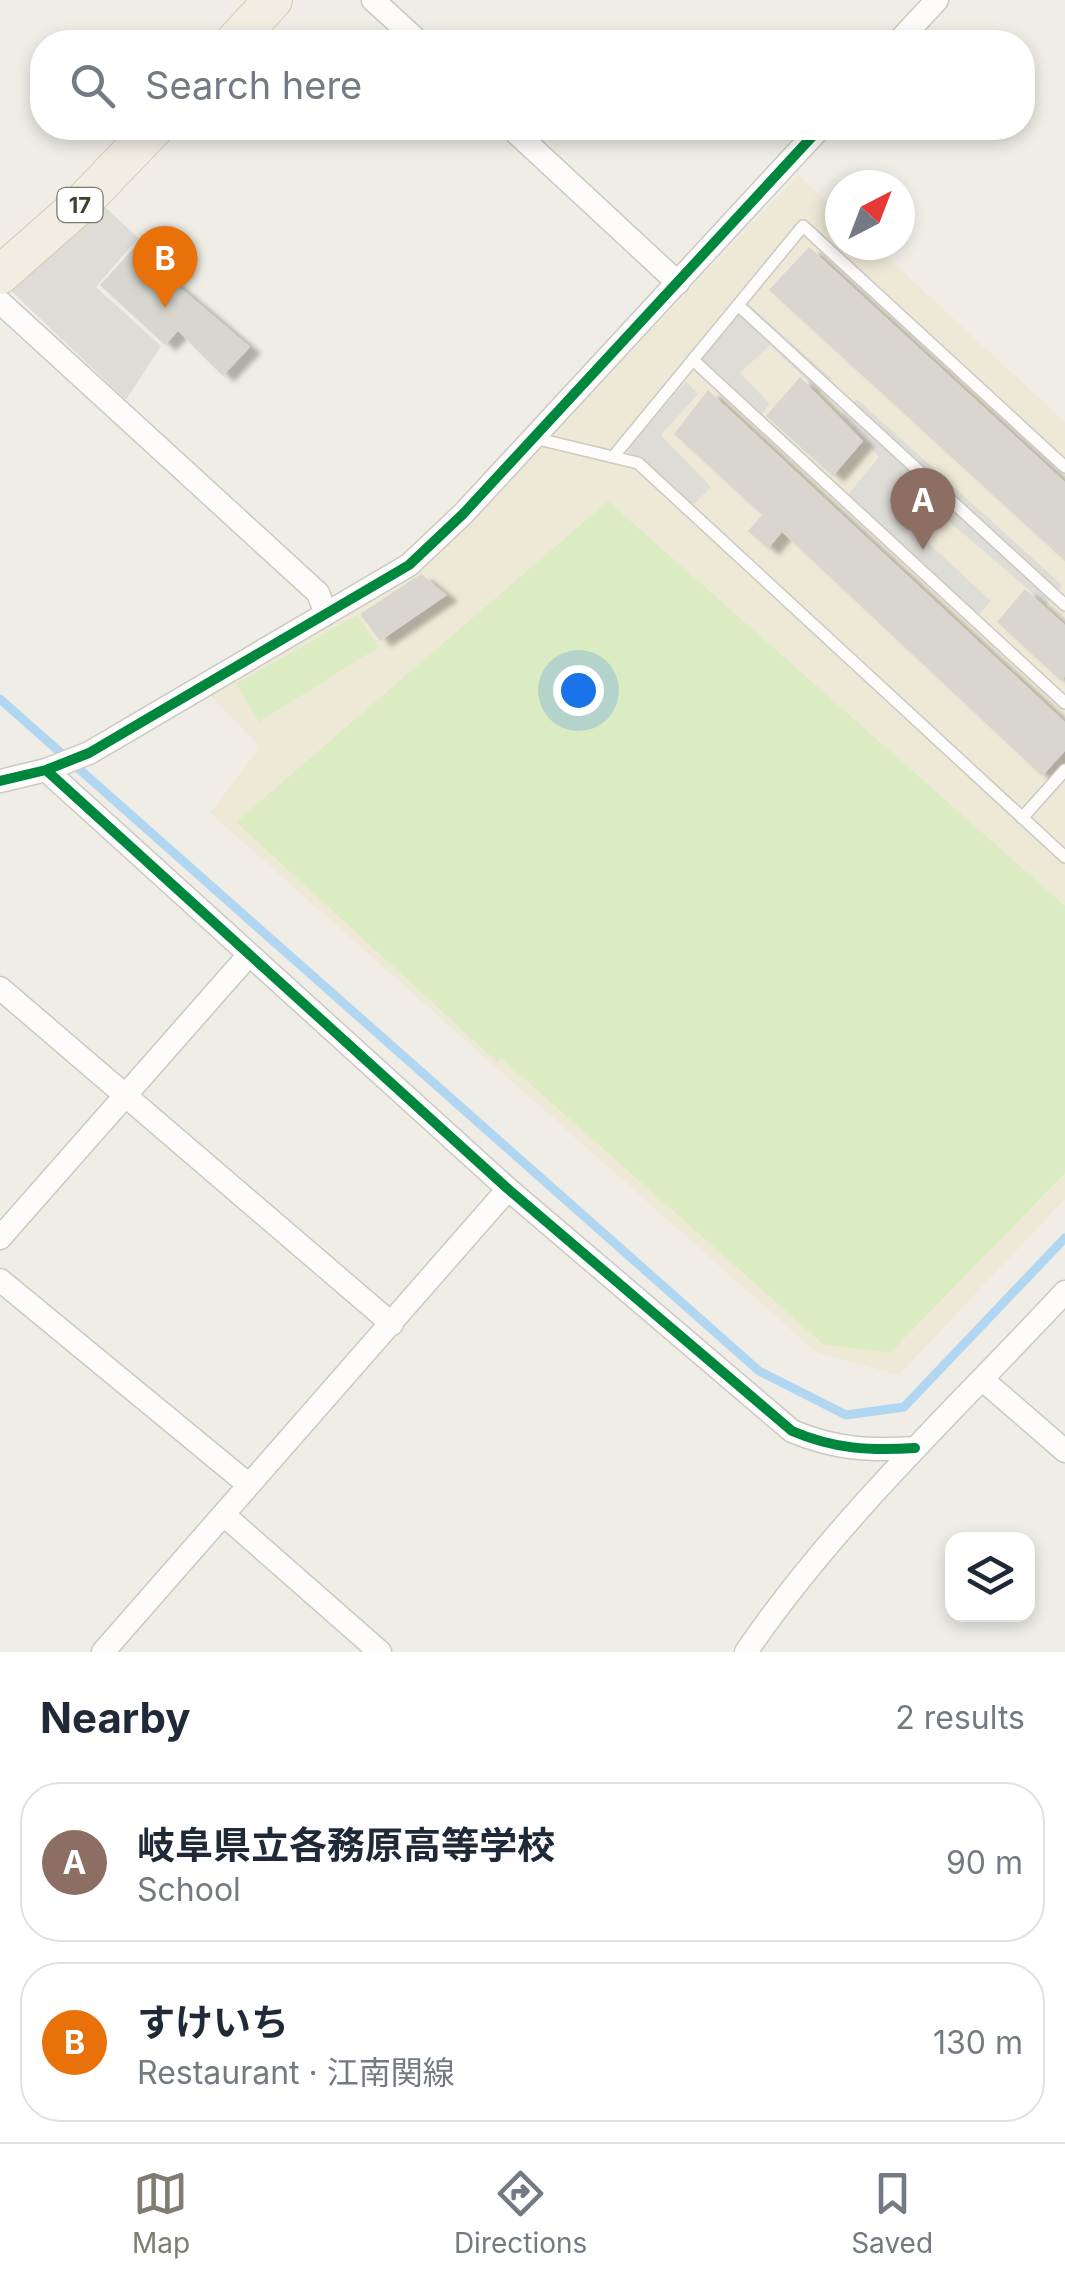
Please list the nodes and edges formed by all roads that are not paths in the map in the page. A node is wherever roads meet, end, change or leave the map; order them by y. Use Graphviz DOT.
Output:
graph roads {
  1 [pos="274,0"];
  2 [pos="373,0"];
  3 [pos="936,0"];
  4 [pos="245,30"];
  5 [pos="406,30"];
  6 [pos="909,30"];
  7 [pos="142,140"];
  8 [pos="523,140"];
  9 [pos="809,140"];
  10 [pos="0,275"];
  11 [pos="678,283"];
  12 [pos="0,302"];
  13 [pos="738,305"];
  14 [pos="692,360"];
  15 [pos="534,438"];
  16 [pos="612,457"];
  17 [pos="1065,467"];
  18 [pos="1065,605"];
  19 [pos="326,614"];
  20 [pos="1065,703"];
  21 [pos="46,770"];
  22 [pos="1065,770"];
  23 [pos="0,781"];
  24 [pos="1022,818"];
  25 [pos="1065,857"];
  26 [pos="247,956"];
  27 [pos="0,988"];
  28 [pos="124,1094"];
  29 [pos="508,1189"];
  30 [pos="0,1238"];
  31 [pos="0,1280"];
  32 [pos="1065,1292"];
  33 [pos="392,1324"];
  34 [pos="983,1380"];
  35 [pos="916,1448"];
  36 [pos="1065,1451"];
  37 [pos="249,1485"];
  38 [pos="224,1515"];
  39 [pos="103,1652"];
  40 [pos="380,1652"];
  41 [pos="746,1652"];
  1 -- 4 [label="main road"];
  2 -- 5 [label="street"];
  3 -- 6 [label="street"];
  7 -- 10 [label="main road, 17"];
  8 -- 11 [label="street"];
  9 -- 11 [label="street"];
  11 -- 15 [label="street"];
  12 -- 19 [label="street"];
  13 -- 14 [label="lane"];
  13 -- 17 [label="lane"];
  13 -- 18 [label="lane"];
  14 -- 16 [label="lane"];
  14 -- 20 [label="lane"];
  15 -- 16 [label="lane"];
  15 -- 19 [label="street"];
  16 -- 24 [label="lane"];
  19 -- 21 [label="street"];
  21 -- 23 [label="street"];
  21 -- 26 [label="street"];
  22 -- 24 [label="lane"];
  24 -- 25 [label="lane"];
  26 -- 28 [label="street"];
  26 -- 29 [label="street"];
  27 -- 28 [label="street"];
  28 -- 30 [label="street"];
  28 -- 33 [label="street"];
  29 -- 33 [label="street"];
  29 -- 35 [label="street"];
  31 -- 37 [label="street"];
  32 -- 34 [label="street"];
  33 -- 37 [label="street"];
  34 -- 35 [label="street"];
  34 -- 36 [label="street"];
  35 -- 41 [label="street"];
  37 -- 38 [label="street"];
  38 -- 39 [label="street"];
  38 -- 40 [label="street"];
}
